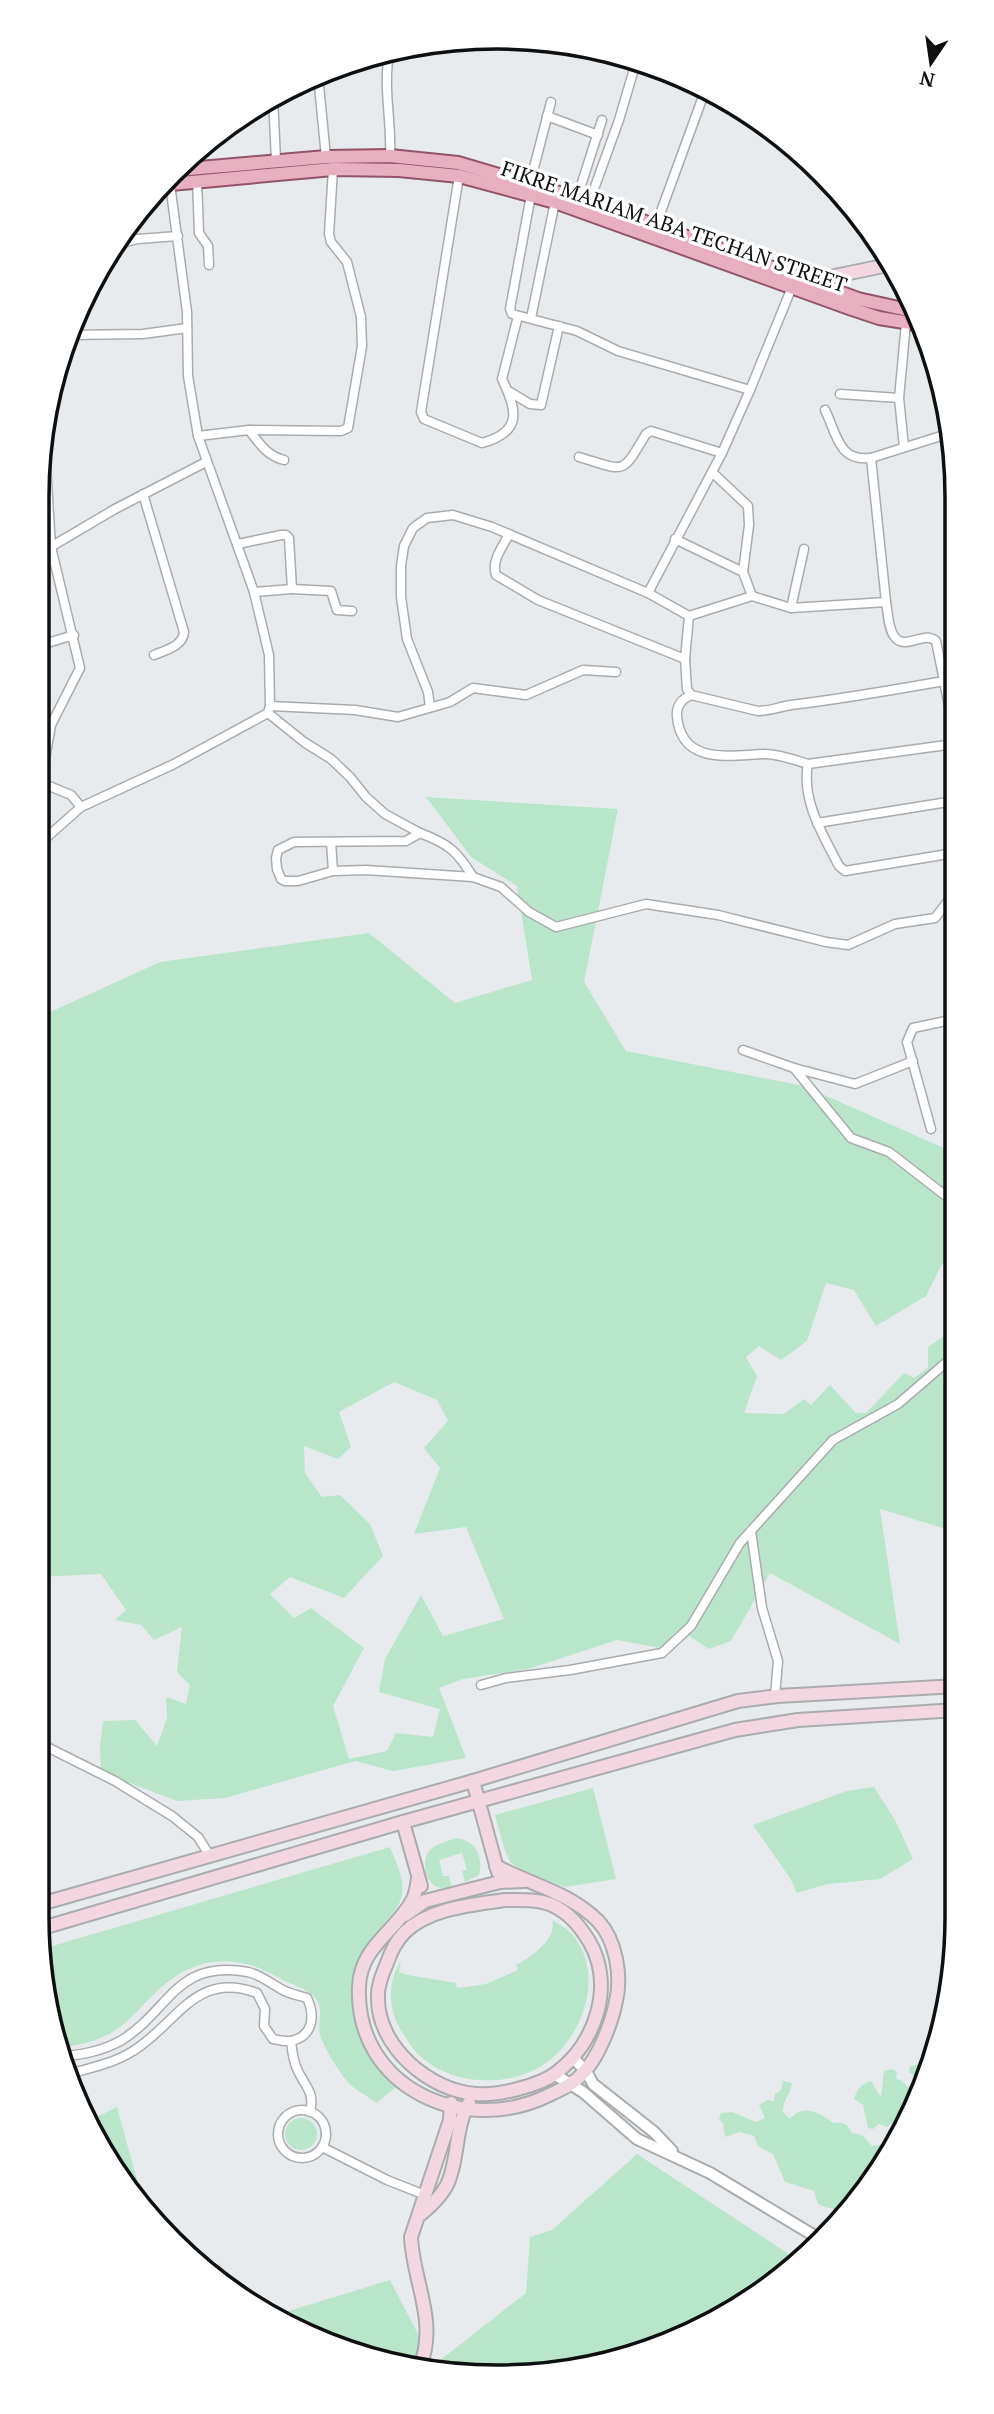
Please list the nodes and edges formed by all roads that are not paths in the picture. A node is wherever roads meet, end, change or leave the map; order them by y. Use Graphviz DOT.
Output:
graph roads {
  1 [pos="389,62"];
  2 [pos="634,71"];
  3 [pos="319,86"];
  4 [pos="702,99"];
  5 [pos="551,102"];
  6 [pos="275,108"];
  7 [pos="547,116"];
  8 [pos="602,120"];
  9 [pos="597,135"];
  10 [pos="390,156"];
  11 [pos="326,157"];
  12 [pos="283,164"];
  13 [pos="192,169"];
  14 [pos="333,169"];
  15 [pos="459,176"];
  16 [pos="197,180"];
  17 [pos="177,183"];
  18 [pos="530,189"];
  19 [pos="167,194"];
  20 [pos="555,202"];
  21 [pos="584,204"];
  22 [pos="656,225"];
  23 [pos="178,236"];
  24 [pos="672,238"];
  25 [pos="130,241"];
  26 [pos="209,265"];
  27 [pos="881,266"];
  28 [pos="811,281"];
  29 [pos="792,287"];
  30 [pos="904,309"];
  31 [pos="518,316"];
  32 [pos="531,318"];
  33 [pos="906,323"];
  34 [pos="910,323"];
  35 [pos="559,326"];
  36 [pos="187,328"];
  37 [pos="80,335"];
  38 [pos="750,390"];
  39 [pos="510,392"];
  40 [pos="840,394"];
  41 [pos="900,398"];
  42 [pos="825,410"];
  43 [pos="249,430"];
  44 [pos="198,436"];
  45 [pos="940,436"];
  46 [pos="904,447"];
  47 [pos="722,453"];
  48 [pos="579,457"];
  49 [pos="871,458"];
  50 [pos="284,460"];
  51 [pos="206,462"];
  52 [pos="712,472"];
  53 [pos="143,494"];
  54 [pos="49,514"];
  55 [pos="509,534"];
  56 [pos="675,539"];
  57 [pos="238,544"];
  58 [pos="51,547"];
  59 [pos="804,549"];
  60 [pos="743,572"];
  61 [pos="292,589"];
  62 [pos="254,592"];
  63 [pos="648,593"];
  64 [pos="752,596"];
  65 [pos="886,602"];
  66 [pos="790,608"];
  67 [pos="352,611"];
  68 [pos="689,616"];
  69 [pos="74,635"];
  70 [pos="49,642"];
  71 [pos="154,655"];
  72 [pos="685,659"];
  73 [pos="616,671"];
  74 [pos="944,681"];
  75 [pos="945,686"];
  76 [pos="691,695"];
  77 [pos="430,707"];
  78 [pos="269,710"];
  79 [pos="51,725"];
  80 [pos="49,734"];
  81 [pos="945,745"];
  82 [pos="808,764"];
  83 [pos="49,785"];
  84 [pos="945,802"];
  85 [pos="81,807"];
  86 [pos="817,823"];
  87 [pos="420,833"];
  88 [pos="49,835"];
  89 [pos="331,842"];
  90 [pos="945,854"];
  91 [pos="333,871"];
  92 [pos="473,877"];
  93 [pos="945,911"];
  94 [pos="945,1021"];
  95 [pos="743,1051"];
  96 [pos="913,1061"];
  97 [pos="794,1068"];
  98 [pos="931,1129"];
  99 [pos="945,1195"];
  100 [pos="945,1363"];
  101 [pos="751,1531"];
  102 [pos="481,1685"];
  103 [pos="945,1687"];
  104 [pos="775,1696"];
  105 [pos="945,1711"];
  106 [pos="49,1748"];
  107 [pos="570,1751"];
  108 [pos="577,1774"];
  109 [pos="473,1781"];
  110 [pos="480,1801"];
  111 [pos="396,1802"];
  112 [pos="403,1822"];
  113 [pos="210,1856"];
  114 [pos="496,1866"];
  115 [pos="418,1878"];
  116 [pos="528,1881"];
  117 [pos="500,1882"];
  118 [pos="505,1900"];
  119 [pos="425,1901"];
  120 [pos="49,1902"];
  121 [pos="429,1917"];
  122 [pos="398,1920"];
  123 [pos="49,1926"];
  124 [pos="291,2041"];
  125 [pos="71,2054"];
  126 [pos="573,2058"];
  127 [pos="586,2071"];
  128 [pos="77,2072"];
  129 [pos="554,2074"];
  130 [pos="571,2084"];
  131 [pos="452,2091"];
  132 [pos="475,2094"];
  133 [pos="451,2108"];
  134 [pos="465,2110"];
  135 [pos="310,2112"];
  136 [pos="322,2147"];
  137 [pos="676,2155"];
  138 [pos="425,2195"];
  139 [pos="421,2214"];
  140 [pos="813,2235"];
  141 [pos="422,2358"];
  1 -- 10 [label="street"];
  2 -- 21 [label="street"];
  3 -- 11 [label="street"];
  4 -- 22 [label="street"];
  5 -- 7 [label="street"];
  6 -- 12 [label="street"];
  7 -- 9 [label="street"];
  7 -- 18 [label="street"];
  8 -- 9 [label="street"];
  9 -- 21 [label="street"];
  10 -- 11 [label="main road, FIKRE MARIAM ABA TECHAN STREET"];
  10 -- 18 [label="main road, FIKRE MARIAM ABA TECHAN STREET"];
  11 -- 12 [label="main road, FIKRE MARIAM ABA TECHAN STREET"];
  12 -- 13 [label="main road, FIKRE MARIAM ABA TECHAN STREET"];
  12 -- 14 [label="main road, FIKRE MARIAM ABA TECHAN STREET"];
  12 -- 16 [label="main road, FIKRE MARIAM ABA TECHAN STREET"];
  14 -- 15 [label="main road, FIKRE MARIAM ABA TECHAN STREET"];
  14 -- 43 [label="street"];
  15 -- 18 [label="main road, FIKRE MARIAM ABA TECHAN STREET"];
  15 -- 39 [label="street"];
  16 -- 17 [label="main road, FIKRE MARIAM ABA TECHAN STREET"];
  16 -- 26 [label="street"];
  18 -- 20 [label="main road, FIKRE MARIAM ABA TECHAN STREET"];
  18 -- 21 [label="main road, FIKRE MARIAM ABA TECHAN STREET"];
  18 -- 31 [label="street"];
  19 -- 23 [label="street"];
  20 -- 21 [label="main road, FIKRE MARIAM ABA TECHAN STREET"];
  20 -- 32 [label="street"];
  21 -- 22 [label="main road, FIKRE MARIAM ABA TECHAN STREET"];
  21 -- 24 [label="main road, FIKRE MARIAM ABA TECHAN STREET"];
  22 -- 24 [label="main road, FIKRE MARIAM ABA TECHAN STREET"];
  23 -- 25 [label="street"];
  23 -- 36 [label="street"];
  24 -- 28 [label="main road, FIKRE MARIAM ABA TECHAN STREET"];
  24 -- 29 [label="main road, FIKRE MARIAM ABA TECHAN STREET"];
  27 -- 28 [label="main road"];
  28 -- 29 [label="main road"];
  28 -- 30 [label="main road, FIKRE MARIAM ABA TECHAN STREET"];
  29 -- 33 [label="main road, FIKRE MARIAM ABA TECHAN STREET"];
  29 -- 38 [label="street"];
  31 -- 32 [label="street"];
  31 -- 39 [label="street"];
  32 -- 35 [label="street"];
  33 -- 34 [label="main road, FIKRE MARIAM ABA TECHAN STREET"];
  33 -- 41 [label="street"];
  35 -- 38 [label="street"];
  35 -- 39 [label="street"];
  36 -- 37 [label="street"];
  36 -- 44 [label="street"];
  38 -- 47 [label="street"];
  40 -- 41 [label="street"];
  41 -- 46 [label="street"];
  42 -- 49 [label="street"];
  43 -- 44 [label="street"];
  43 -- 50 [label="street"];
  44 -- 51 [label="street"];
  45 -- 46 [label="street"];
  46 -- 49 [label="street"];
  47 -- 48 [label="street"];
  47 -- 52 [label="street"];
  49 -- 65 [label="street"];
  51 -- 53 [label="street"];
  51 -- 57 [label="street"];
  52 -- 56 [label="street"];
  52 -- 60 [label="street"];
  53 -- 58 [label="street"];
  53 -- 71 [label="street"];
  54 -- 58 [label="street"];
  55 -- 63 [label="street"];
  55 -- 72 [label="street"];
  55 -- 77 [label="street"];
  56 -- 60 [label="street"];
  56 -- 63 [label="street"];
  57 -- 61 [label="street"];
  57 -- 62 [label="street"];
  58 -- 69 [label="street"];
  59 -- 66 [label="street"];
  60 -- 64 [label="street"];
  61 -- 62 [label="street"];
  61 -- 67 [label="street"];
  62 -- 78 [label="street"];
  63 -- 68 [label="street"];
  64 -- 66 [label="street"];
  64 -- 68 [label="street"];
  65 -- 66 [label="street"];
  65 -- 74 [label="street"];
  68 -- 72 [label="street"];
  69 -- 70 [label="street"];
  69 -- 79 [label="street"];
  72 -- 76 [label="street"];
  73 -- 77 [label="street"];
  74 -- 75 [label="street"];
  74 -- 76 [label="street"];
  76 -- 82 [label="street"];
  77 -- 78 [label="street"];
  78 -- 85 [label="street"];
  78 -- 87 [label="street"];
  79 -- 80 [label="street"];
  81 -- 82 [label="street"];
  82 -- 86 [label="street"];
  83 -- 85 [label="street"];
  84 -- 86 [label="street"];
  85 -- 88 [label="street"];
  86 -- 90 [label="street"];
  87 -- 89 [label="street"];
  87 -- 92 [label="street"];
  89 -- 91 [label="street"];
  89 -- 91 [label="street"];
  91 -- 92 [label="street"];
  92 -- 93 [label="street"];
  94 -- 96 [label="street"];
  95 -- 97 [label="street"];
  96 -- 97 [label="street"];
  96 -- 98 [label="street"];
  97 -- 99 [label="street"];
  100 -- 101 [label="street"];
  101 -- 102 [label="street"];
  101 -- 104 [label="street"];
  103 -- 104 [label="main road"];
  104 -- 107 [label="main road"];
  105 -- 108 [label="main road"];
  106 -- 113 [label="street"];
  107 -- 108 [label="main road"];
  107 -- 109 [label="main road"];
  108 -- 110 [label="main road"];
  109 -- 110 [label="main road"];
  109 -- 111 [label="main road"];
  110 -- 112 [label="main road"];
  110 -- 114 [label="main road"];
  111 -- 112 [label="street"];
  111 -- 113 [label="main road"];
  112 -- 115 [label="main road"];
  112 -- 123 [label="main road"];
  113 -- 120 [label="main road"];
  114 -- 116 [label="main road"];
  114 -- 117 [label="main road"];
  115 -- 119 [label="main road"];
  115 -- 122 [label="main road"];
  116 -- 117 [label="main road"];
  116 -- 127 [label="main road"];
  117 -- 118 [label="main road"];
  117 -- 119 [label="main road"];
  118 -- 121 [label="main road"];
  118 -- 126 [label="main road"];
  119 -- 121 [label="main road"];
  119 -- 122 [label="main road"];
  121 -- 131 [label="main road"];
  122 -- 133 [label="main road"];
  124 -- 125 [label="street"];
  124 -- 128 [label="street"];
  124 -- 135 [label="street"];
  126 -- 127 [label="street"];
  126 -- 129 [label="main road"];
  127 -- 130 [label="main road"];
  127 -- 137 [label="street"];
  129 -- 130 [label="street"];
  129 -- 132 [label="main road"];
  130 -- 134 [label="main road"];
  130 -- 137 [label="street"];
  131 -- 132 [label="main road"];
  131 -- 133 [label="main road"];
  132 -- 134 [label="main road"];
  133 -- 134 [label="main road"];
  133 -- 138 [label="main road"];
  134 -- 139 [label="main road"];
  135 -- 136 [label="street"];
  135 -- 136 [label="street"];
  136 -- 138 [label="street"];
  137 -- 140 [label="street"];
  138 -- 139 [label="main road"];
  139 -- 141 [label="main road"];
}
